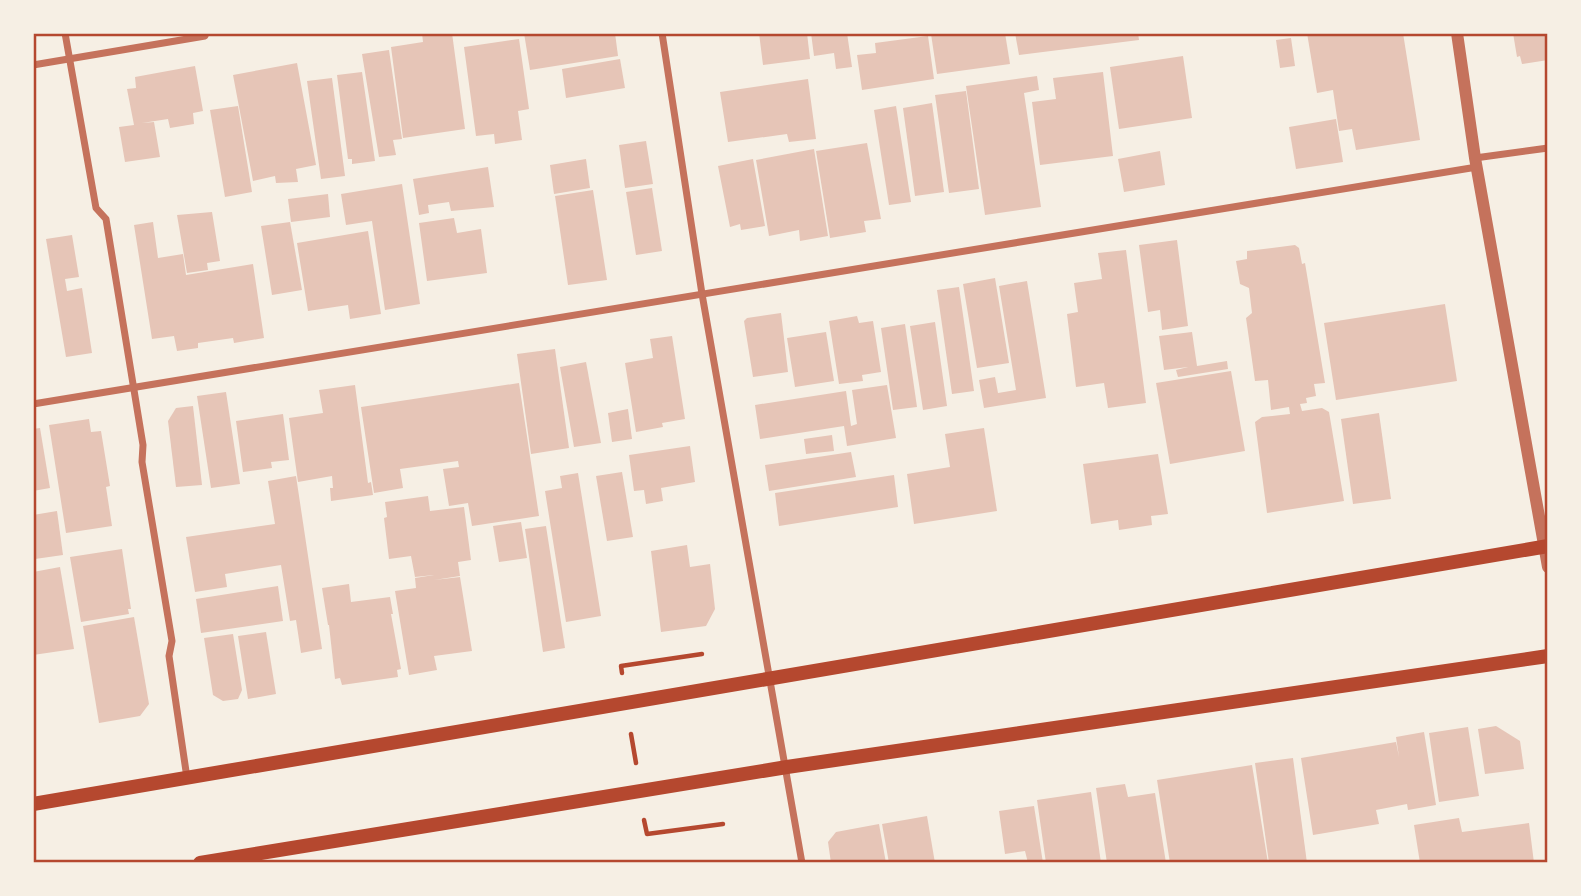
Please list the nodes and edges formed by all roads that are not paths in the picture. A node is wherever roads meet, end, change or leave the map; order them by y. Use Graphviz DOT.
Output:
graph roads {
  1 [pos="65,33"];
  2 [pos="206,33"];
  3 [pos="662,33"];
  4 [pos="1457,33"];
  5 [pos="69,60"];
  6 [pos="33,65"];
  7 [pos="1548,148"];
  8 [pos="1476,162"];
  9 [pos="702,294"];
  10 [pos="133,387"];
  11 [pos="33,404"];
  12 [pos="1546,546"];
  13 [pos="1548,566"];
  14 [pos="1548,656"];
  15 [pos="771,679"];
  16 [pos="787,767"];
  17 [pos="187,779"];
  18 [pos="33,804"];
  19 [pos="200,863"];
  20 [pos="802,863"];
  1 -- 5 [label="street"];
  2 -- 5 [label="street"];
  3 -- 9 [label="street"];
  4 -- 8 [label="street"];
  5 -- 6 [label="street"];
  5 -- 10 [label="street"];
  7 -- 8 [label="street"];
  8 -- 9 [label="street"];
  8 -- 12 [label="street"];
  9 -- 10 [label="street"];
  9 -- 15 [label="street"];
  10 -- 11 [label="street"];
  10 -- 17 [label="street"];
  12 -- 13 [label="street"];
  12 -- 15 [label="main road"];
  14 -- 16 [label="main road"];
  15 -- 16 [label="street"];
  15 -- 17 [label="main road"];
  16 -- 19 [label="main road"];
  16 -- 20 [label="street"];
  17 -- 18 [label="main road"];
}
